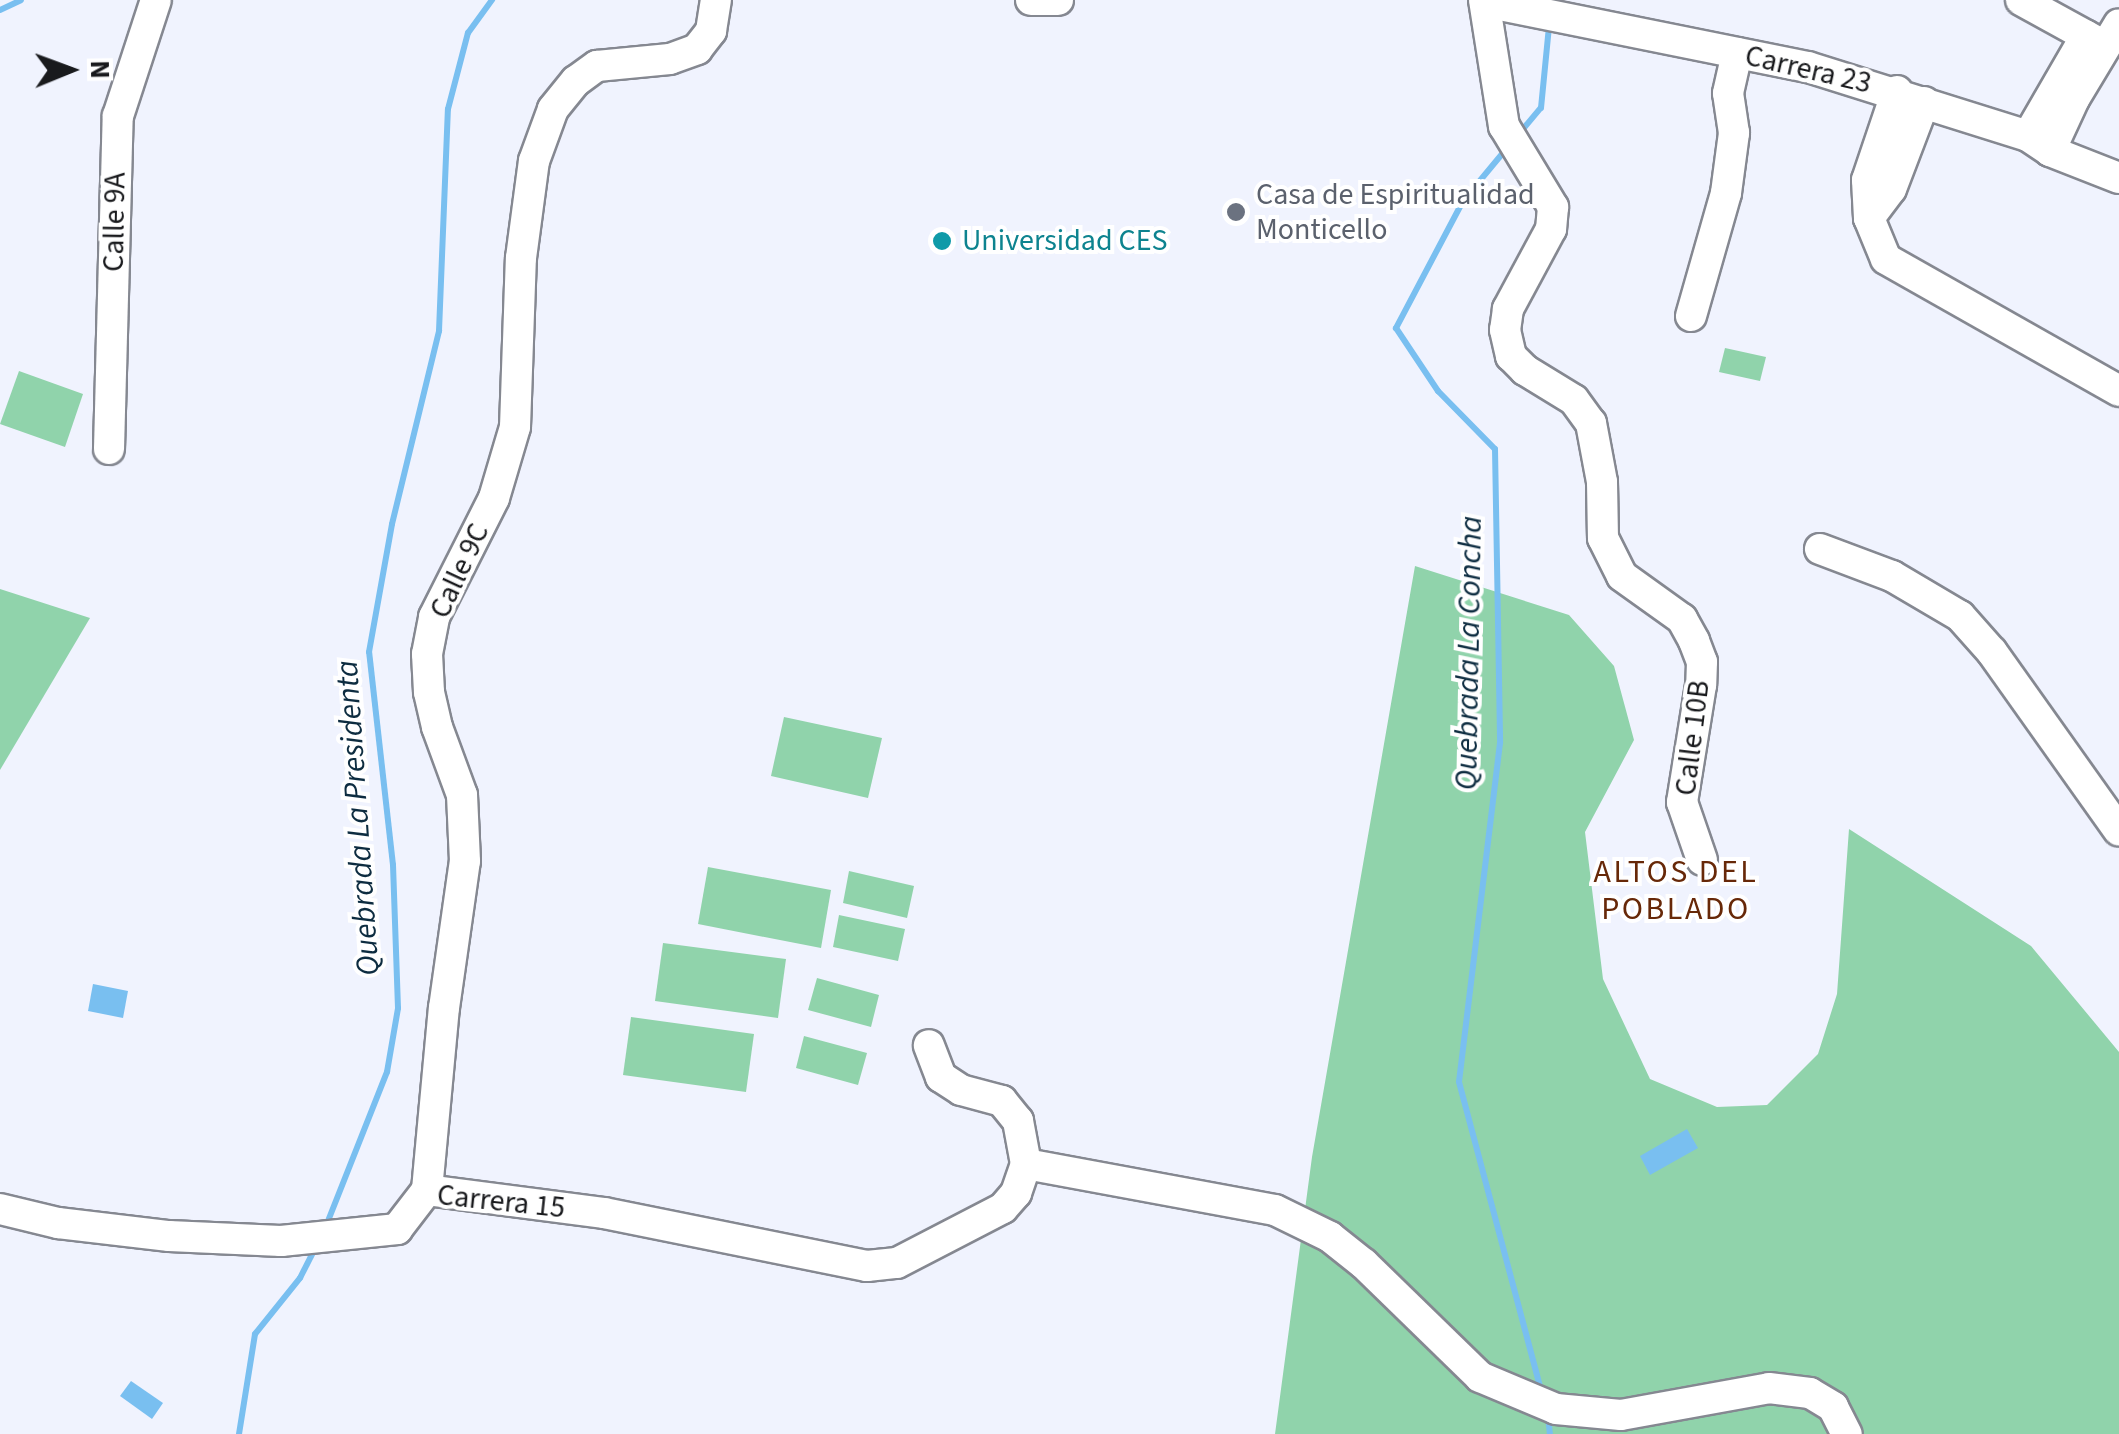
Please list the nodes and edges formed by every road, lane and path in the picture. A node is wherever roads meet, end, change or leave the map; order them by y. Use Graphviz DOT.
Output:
graph roads {
  1 [pos="156,0"];
  2 [pos="716,0"];
  3 [pos="2021,0"];
  4 [pos="1485,1"];
  5 [pos="2103,35"];
  6 [pos="1737,53"];
  7 [pos="1910,96"];
  8 [pos="2039,143"];
  9 [pos="2119,178"];
  10 [pos="1691,316"];
  11 [pos="2119,390"];
  12 [pos="109,449"];
  13 [pos="1820,549"];
  14 [pos="2119,831"];
  15 [pos="1702,860"];
  16 [pos="929,1045"];
  17 [pos="1026,1164"];
  18 [pos="427,1190"];
  19 [pos="0,1209"];
  20 [pos="1847,1434"];
  1 -- 12 [label="street, Calle 9A"];
  2 -- 18 [label="street, Calle 9C"];
  3 -- 5 [label="street"];
  4 -- 6 [label="street, Carrera 23"];
  4 -- 15 [label="street, Calle 10B"];
  5 -- 8 [label="street"];
  6 -- 7 [label="street, Carrera 23"];
  6 -- 10 [label="street"];
  7 -- 8 [label="street, Carrera 23"];
  7 -- 11 [label="street"];
  8 -- 9 [label="street, Carrera 23"];
  13 -- 14 [label="street"];
  16 -- 17 [label="street"];
  17 -- 18 [label="street, Carrera 15"];
  17 -- 20 [label="street"];
  18 -- 19 [label="street, Carrera 15"];
}
